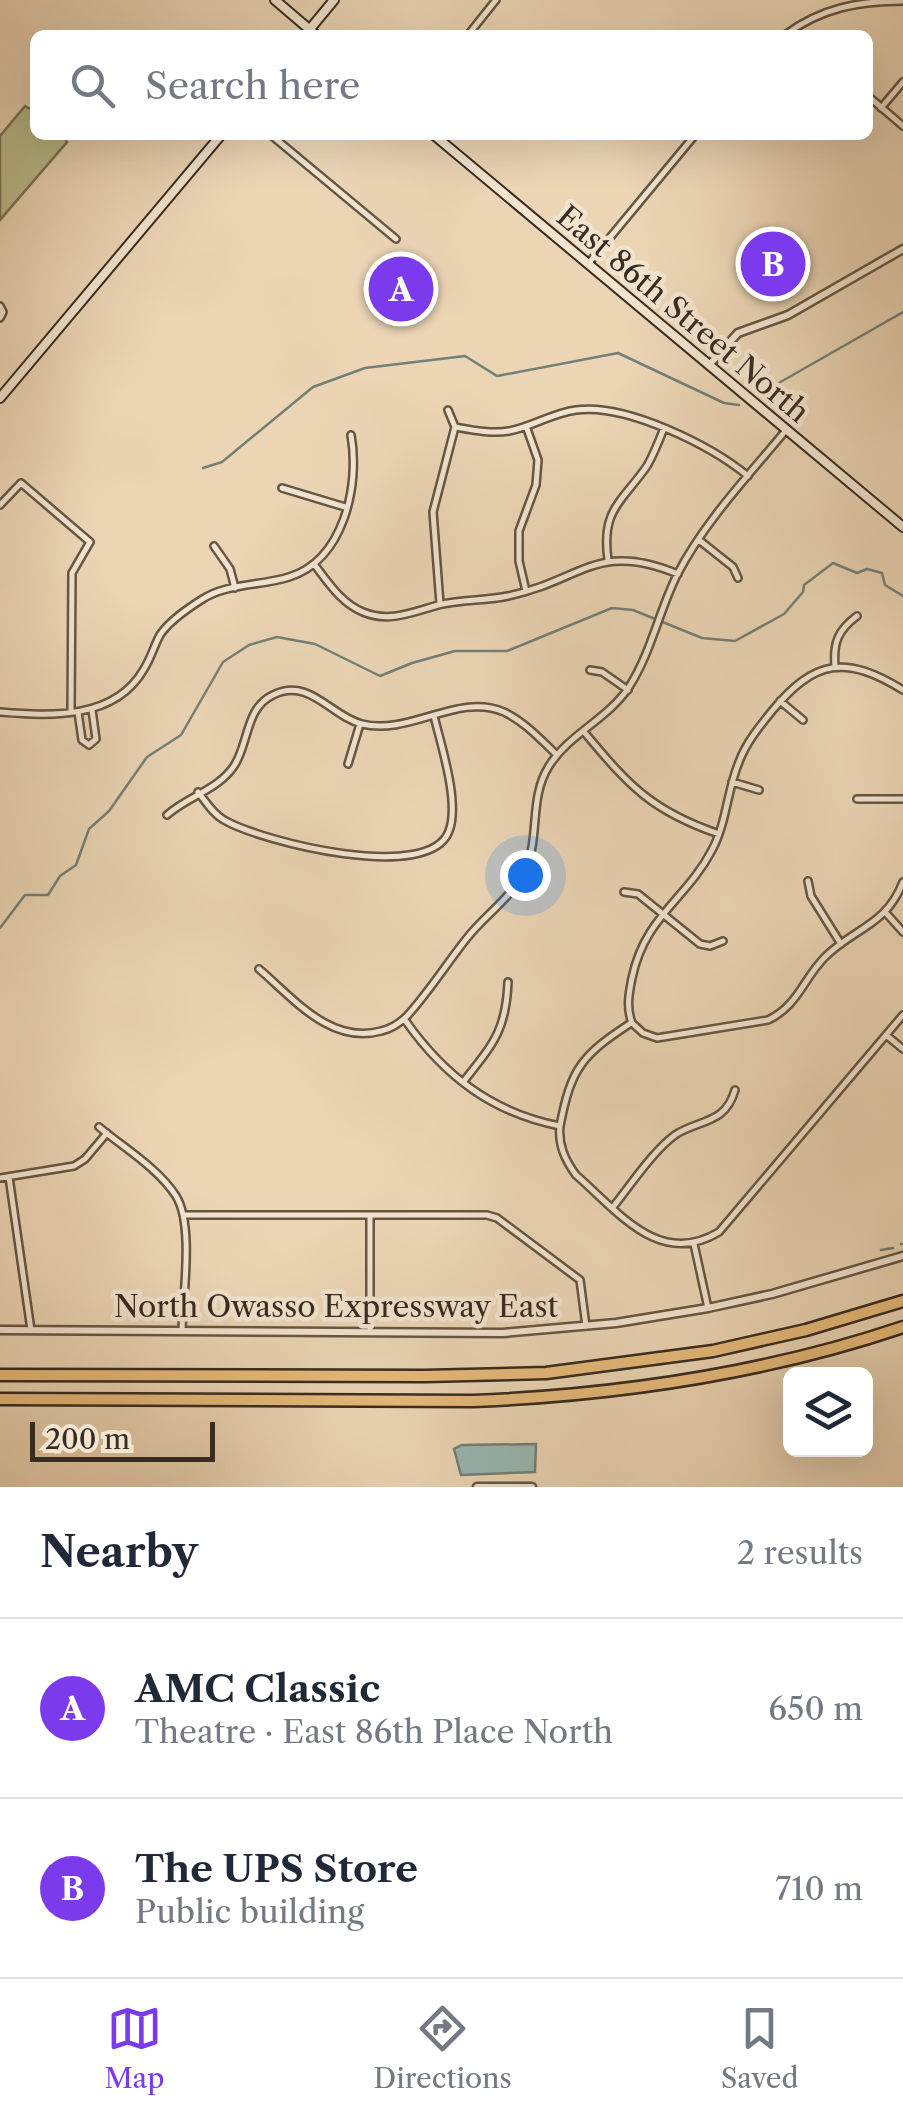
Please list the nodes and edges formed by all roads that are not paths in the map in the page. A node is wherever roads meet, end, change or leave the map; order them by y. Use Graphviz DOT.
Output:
graph roads {
  1 [pos="274,0"];
  2 [pos="334,0"];
  3 [pos="496,0"];
  4 [pos="880,1"];
  5 [pos="903,1"];
  6 [pos="307,30"];
  7 [pos="312,30"];
  8 [pos="472,30"];
  9 [pos="797,30"];
  10 [pos="903,82"];
  11 [pos="873,101"];
  12 [pos="881,108"];
  13 [pos="903,126"];
  14 [pos="217,140"];
  15 [pos="277,140"];
  16 [pos="440,140"];
  17 [pos="692,140"];
  18 [pos="396,238"];
  19 [pos="903,249"];
  20 [pos="588,264"];
  21 [pos="0,306"];
  22 [pos="0,318"];
  23 [pos="709,365"];
  24 [pos="0,398"];
  25 [pos="448,410"];
  26 [pos="526,426"];
  27 [pos="455,427"];
  28 [pos="664,428"];
  29 [pos="787,430"];
  30 [pos="351,435"];
  31 [pos="748,476"];
  32 [pos="282,488"];
  33 [pos="0,505"];
  34 [pos="345,507"];
  35 [pos="903,527"];
  36 [pos="699,540"];
  37 [pos="214,546"];
  38 [pos="608,560"];
  39 [pos="314,564"];
  40 [pos="678,574"];
  41 [pos="738,578"];
  42 [pos="235,588"];
  43 [pos="526,591"];
  44 [pos="440,604"];
  45 [pos="856,616"];
  46 [pos="835,666"];
  47 [pos="590,670"];
  48 [pos="628,690"];
  49 [pos="903,690"];
  50 [pos="780,700"];
  51 [pos="92,710"];
  52 [pos="0,712"];
  53 [pos="74,712"];
  54 [pos="434,716"];
  55 [pos="802,720"];
  56 [pos="360,724"];
  57 [pos="584,732"];
  58 [pos="557,755"];
  59 [pos="348,764"];
  60 [pos="732,782"];
  61 [pos="759,790"];
  62 [pos="198,792"];
  63 [pos="857,799"];
  64 [pos="903,799"];
  65 [pos="167,816"];
  66 [pos="719,834"];
  67 [pos="808,881"];
  68 [pos="903,882"];
  69 [pos="624,892"];
  70 [pos="886,912"];
  71 [pos="662,914"];
  72 [pos="903,932"];
  73 [pos="723,942"];
  74 [pos="842,944"];
  75 [pos="259,969"];
  76 [pos="508,982"];
  77 [pos="903,1015"];
  78 [pos="404,1018"];
  79 [pos="632,1022"];
  80 [pos="886,1035"];
  81 [pos="903,1049"];
  82 [pos="464,1081"];
  83 [pos="735,1090"];
  84 [pos="99,1126"];
  85 [pos="560,1126"];
  86 [pos="106,1133"];
  87 [pos="9,1177"];
  88 [pos="0,1178"];
  89 [pos="613,1207"];
  90 [pos="370,1214"];
  91 [pos="183,1215"];
  92 [pos="694,1244"];
  93 [pos="903,1256"];
  94 [pos="903,1302"];
  95 [pos="708,1308"];
  96 [pos="586,1326"];
  97 [pos="903,1326"];
  98 [pos="0,1330"];
  99 [pos="31,1330"];
  100 [pos="182,1330"];
  101 [pos="370,1332"];
  102 [pos="0,1375"];
  103 [pos="4,1401"];
  104 [pos="477,1487"];
  105 [pos="532,1487"];
  1 -- 6 [label="main road"];
  2 -- 7 [label="main road"];
  3 -- 8 [label="street"];
  4 -- 5 [label="street"];
  4 -- 9 [label="street"];
  10 -- 12 [label="street"];
  11 -- 12 [label="street"];
  12 -- 13 [label="street"];
  14 -- 24 [label="main road"];
  15 -- 18 [label="street"];
  16 -- 20 [label="main road, East 86th Street North"];
  17 -- 20 [label="street"];
  19 -- 23 [label="street"];
  20 -- 23 [label="main road, East 86th Street North"];
  21 -- 22 [label="street"];
  23 -- 29 [label="main road, East 86th Street North"];
  25 -- 27 [label="street"];
  26 -- 27 [label="street"];
  26 -- 28 [label="street"];
  26 -- 43 [label="street"];
  27 -- 44 [label="street"];
  28 -- 31 [label="street"];
  28 -- 38 [label="street"];
  29 -- 31 [label="street"];
  29 -- 35 [label="main road, East 86th Street North"];
  30 -- 34 [label="street"];
  31 -- 36 [label="street"];
  32 -- 34 [label="street"];
  33 -- 53 [label="street"];
  34 -- 39 [label="street"];
  36 -- 40 [label="street"];
  36 -- 41 [label="street"];
  37 -- 42 [label="street"];
  38 -- 40 [label="street"];
  38 -- 43 [label="street"];
  39 -- 42 [label="street"];
  39 -- 44 [label="street"];
  40 -- 48 [label="street"];
  42 -- 51 [label="street"];
  43 -- 44 [label="street"];
  45 -- 46 [label="street"];
  46 -- 49 [label="street"];
  46 -- 50 [label="street"];
  47 -- 48 [label="street"];
  48 -- 57 [label="street"];
  50 -- 55 [label="street"];
  50 -- 60 [label="street"];
  51 -- 53 [label="street"];
  51 -- 53 [label="street"];
  52 -- 53 [label="street"];
  54 -- 56 [label="street"];
  54 -- 58 [label="street"];
  54 -- 62 [label="street"];
  56 -- 59 [label="street"];
  56 -- 62 [label="street"];
  57 -- 58 [label="street"];
  57 -- 66 [label="street"];
  58 -- 78 [label="street"];
  60 -- 61 [label="street"];
  60 -- 66 [label="street"];
  62 -- 65 [label="street"];
  63 -- 64 [label="street"];
  66 -- 71 [label="street"];
  67 -- 74 [label="street"];
  68 -- 70 [label="street"];
  69 -- 71 [label="street"];
  70 -- 72 [label="street"];
  70 -- 74 [label="street"];
  71 -- 73 [label="street"];
  71 -- 79 [label="street"];
  74 -- 79 [label="street"];
  75 -- 78 [label="street"];
  76 -- 82 [label="street"];
  77 -- 80 [label="street"];
  78 -- 82 [label="street"];
  79 -- 85 [label="street"];
  80 -- 81 [label="street"];
  80 -- 92 [label="street"];
  82 -- 85 [label="street"];
  83 -- 89 [label="street"];
  84 -- 86 [label="street"];
  85 -- 89 [label="street"];
  86 -- 87 [label="street"];
  86 -- 91 [label="street"];
  87 -- 88 [label="street"];
  87 -- 99 [label="street"];
  89 -- 92 [label="street"];
  90 -- 91 [label="street"];
  90 -- 96 [label="street"];
  90 -- 101 [label="street"];
  91 -- 100 [label="street"];
  92 -- 95 [label="street"];
  93 -- 95 [label="street, North Owasso Expressway East"];
  94 -- 102 [label="highway"];
  95 -- 96 [label="street, North Owasso Expressway East"];
  96 -- 101 [label="street, North Owasso Expressway East"];
  97 -- 103 [label="highway"];
  98 -- 99 [label="street, North Owasso Expressway East"];
  99 -- 100 [label="street, North Owasso Expressway East"];
  100 -- 101 [label="street, North Owasso Expressway East"];
  104 -- 105 [label="street"];
}
